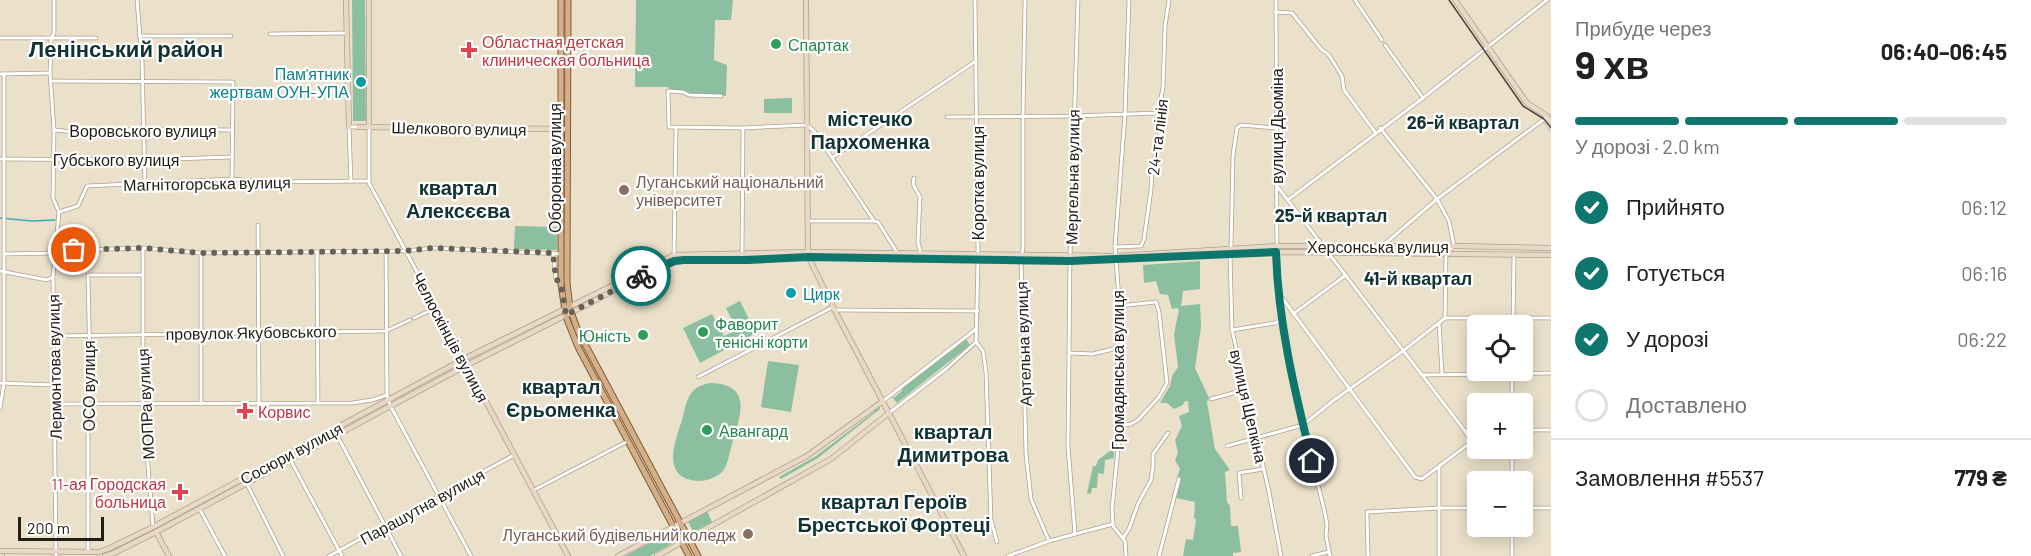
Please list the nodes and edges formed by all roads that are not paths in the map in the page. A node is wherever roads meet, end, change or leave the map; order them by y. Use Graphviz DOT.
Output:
graph roads {
  1 [pos="54,0"];
  2 [pos="137,0"];
  3 [pos="346,0"];
  4 [pos="369,0"];
  5 [pos="561,0"];
  6 [pos="568,0"];
  7 [pos="806,0"];
  8 [pos="975,0"];
  9 [pos="1025,0"];
  10 [pos="1078,0"];
  11 [pos="1129,0"];
  12 [pos="1169,0"];
  13 [pos="1276,0"];
  14 [pos="1355,0"];
  15 [pos="1455,0"];
  16 [pos="1547,0"];
  17 [pos="1276,12"];
  18 [pos="346,33"];
  19 [pos="270,34"];
  20 [pos="139,36"];
  21 [pos="231,36"];
  22 [pos="0,38"];
  23 [pos="51,38"];
  24 [pos="96,38"];
  25 [pos="1382,40"];
  26 [pos="1385,45"];
  27 [pos="1488,46"];
  28 [pos="976,61"];
  29 [pos="50,73"];
  30 [pos="2,74"];
  31 [pos="51,81"];
  32 [pos="142,81"];
  33 [pos="722,96"];
  34 [pos="1423,98"];
  35 [pos="1158,113"];
  36 [pos="1125,114"];
  37 [pos="1023,116"];
  38 [pos="1074,116"];
  39 [pos="947,117"];
  40 [pos="977,117"];
  41 [pos="1545,118"];
  42 [pos="1551,122"];
  43 [pos="807,125"];
  44 [pos="349,127"];
  45 [pos="359,127"];
  46 [pos="369,127"];
  47 [pos="676,127"];
  48 [pos="743,128"];
  49 [pos="1276,128"];
  50 [pos="1380,128"];
  51 [pos="565,129"];
  52 [pos="1551,129"];
  53 [pos="54,130"];
  54 [pos="143,130"];
  55 [pos="232,130"];
  56 [pos="1375,132"];
  57 [pos="232,157"];
  58 [pos="833,157"];
  59 [pos="2,159"];
  60 [pos="53,159"];
  61 [pos="143,160"];
  62 [pos="914,178"];
  63 [pos="232,179"];
  64 [pos="351,181"];
  65 [pos="369,181"];
  66 [pos="145,184"];
  67 [pos="1276,186"];
  68 [pos="1288,199"];
  69 [pos="1437,199"];
  70 [pos="59,212"];
  71 [pos="808,221"];
  72 [pos="874,221"];
  73 [pos="258,225"];
  74 [pos="1454,246"];
  75 [pos="1115,247"];
  76 [pos="1325,247"];
  77 [pos="56,248"];
  78 [pos="143,248"];
  79 [pos="1277,249"];
  80 [pos="1551,249"];
  81 [pos="1381,250"];
  82 [pos="405,251"];
  83 [pos="258,252"];
  84 [pos="317,252"];
  85 [pos="386,252"];
  86 [pos="1230,252"];
  87 [pos="55,253"];
  88 [pos="201,253"];
  89 [pos="553,253"];
  90 [pos="1329,253"];
  91 [pos="1446,253"];
  92 [pos="4,254"];
  93 [pos="564,254"];
  94 [pos="898,254"];
  95 [pos="921,254"];
  96 [pos="1514,254"];
  97 [pos="674,255"];
  98 [pos="742,255"];
  99 [pos="808,255"];
  100 [pos="1551,255"];
  101 [pos="978,257"];
  102 [pos="1021,257"];
  103 [pos="1070,258"];
  104 [pos="1116,258"];
  105 [pos="2,271"];
  106 [pos="142,275"];
  107 [pos="1346,275"];
  108 [pos="53,278"];
  109 [pos="561,284"];
  110 [pos="1280,295"];
  111 [pos="1119,306"];
  112 [pos="436,308"];
  113 [pos="834,309"];
  114 [pos="978,310"];
  115 [pos="568,311"];
  116 [pos="1293,314"];
  117 [pos="1512,315"];
  118 [pos="1446,318"];
  119 [pos="1467,318"];
  120 [pos="1533,318"];
  121 [pos="1551,318"];
  122 [pos="1282,320"];
  123 [pos="1439,323"];
  124 [pos="976,329"];
  125 [pos="1232,330"];
  126 [pos="318,331"];
  127 [pos="386,331"];
  128 [pos="202,332"];
  129 [pos="259,332"];
  130 [pos="142,333"];
  131 [pos="88,334"];
  132 [pos="54,336"];
  133 [pos="976,342"];
  134 [pos="1117,348"];
  135 [pos="1403,351"];
  136 [pos="1070,353"];
  137 [pos="464,359"];
  138 [pos="467,365"];
  139 [pos="1467,373"];
  140 [pos="1533,373"];
  141 [pos="1551,373"];
  142 [pos="1442,374"];
  143 [pos="1422,375"];
  144 [pos="698,377"];
  145 [pos="2,383"];
  146 [pos="54,385"];
  147 [pos="1349,388"];
  148 [pos="1244,390"];
  149 [pos="1211,399"];
  150 [pos="388,400"];
  151 [pos="883,401"];
  152 [pos="259,403"];
  153 [pos="318,403"];
  154 [pos="55,404"];
  155 [pos="201,404"];
  156 [pos="88,405"];
  157 [pos="143,405"];
  158 [pos="0,408"];
  159 [pos="889,413"];
  160 [pos="1303,425"];
  161 [pos="1120,426"];
  162 [pos="1533,430"];
  163 [pos="1551,430"];
  164 [pos="1465,431"];
  165 [pos="1168,433"];
  166 [pos="337,435"];
  167 [pos="1256,438"];
  168 [pos="629,441"];
  169 [pos="1227,446"];
  170 [pos="514,455"];
  171 [pos="290,459"];
  172 [pos="1438,467"];
  173 [pos="1263,469"];
  174 [pos="1179,479"];
  175 [pos="246,482"];
  176 [pos="534,490"];
  177 [pos="440,496"];
  178 [pos="1241,498"];
  179 [pos="1439,507"];
  180 [pos="199,508"];
  181 [pos="1467,508"];
  182 [pos="1533,508"];
  183 [pos="1551,508"];
  184 [pos="680,523"];
  185 [pos="385,524"];
  186 [pos="1113,524"];
  187 [pos="674,526"];
  188 [pos="155,530"];
  189 [pos="1075,534"];
  190 [pos="1512,537"];
  191 [pos="1123,538"];
  192 [pos="689,539"];
  193 [pos="1048,541"];
  194 [pos="682,542"];
  195 [pos="997,542"];
  196 [pos="110,549"];
  197 [pos="0,551"];
  198 [pos="339,551"];
  199 [pos="88,552"];
  200 [pos="56,554"];
  201 [pos="1329,554"];
  202 [pos="113,555"];
  203 [pos="105,556"];
  204 [pos="169,556"];
  205 [pos="225,556"];
  206 [pos="283,556"];
  207 [pos="329,556"];
  208 [pos="342,556"];
  209 [pos="402,556"];
  210 [pos="471,556"];
  211 [pos="568,556"];
  212 [pos="618,556"];
  213 [pos="657,556"];
  214 [pos="689,556"];
  215 [pos="698,556"];
  216 [pos="964,556"];
  217 [pos="1008,556"];
  218 [pos="1126,556"];
  219 [pos="1159,556"];
  220 [pos="1281,556"];
  221 [pos="1312,556"];
  222 [pos="1368,556"];
  223 [pos="1439,556"];
  224 [pos="1512,556"];
  1 -- 23 [label="street, Лермонтова вулиця"];
  2 -- 20 [label="street"];
  3 -- 18 [label="street"];
  4 -- 46 [label="street, Челюскінців вулиця"];
  5 -- 51 [label="main road, Оборонна вулиця"];
  6 -- 51 [label="main road, Оборонна вулиця"];
  7 -- 43 [label="street"];
  8 -- 28 [label="street, Коротка вулиця"];
  9 -- 37 [label="street, Артельна вулиця"];
  10 -- 38 [label="street, Мергельна вулиця"];
  11 -- 36 [label="street, Громадянська вулиця"];
  12 -- 35 [label="street, 24-та лінія"];
  13 -- 17 [label="street, вулиця Дьоміна"];
  14 -- 25 [label="street"];
  15 -- 27 [label="street"];
  16 -- 27 [label="street"];
  17 -- 49 [label="street, вулиця Дьоміна"];
  17 -- 56 [label="street"];
  18 -- 19 [label="street"];
  18 -- 44 [label="street"];
  20 -- 21 [label="street"];
  20 -- 32 [label="street"];
  22 -- 23 [label="street"];
  23 -- 24 [label="street"];
  23 -- 29 [label="street, Лермонтова вулиця"];
  26 -- 34 [label="street"];
  27 -- 34 [label="street"];
  27 -- 41 [label="street"];
  28 -- 40 [label="street, Коротка вулиця"];
  28 -- 58 [label="street"];
  29 -- 30 [label="street"];
  29 -- 31 [label="street, Лермонтова вулиця"];
  30 -- 59 [label="street"];
  31 -- 32 [label="street"];
  31 -- 53 [label="street, Лермонтова вулиця"];
  32 -- 54 [label="street"];
  32 -- 55 [label="street"];
  33 -- 47 [label="street"];
  34 -- 50 [label="street"];
  35 -- 36 [label="street"];
  35 -- 75 [label="street, 24-та лінія"];
  36 -- 38 [label="street"];
  36 -- 75 [label="street, Громадянська вулиця"];
  37 -- 38 [label="street"];
  37 -- 40 [label="street"];
  37 -- 102 [label="street, Артельна вулиця"];
  38 -- 103 [label="street, Мергельна вулиця"];
  39 -- 40 [label="street"];
  40 -- 101 [label="street, Коротка вулиця"];
  41 -- 42 [label="street"];
  41 -- 52 [label="street"];
  41 -- 69 [label="street"];
  43 -- 48 [label="street"];
  43 -- 58 [label="street"];
  43 -- 71 [label="street"];
  44 -- 45 [label="street, Шелкового вулиця"];
  44 -- 64 [label="street"];
  45 -- 46 [label="street, Шелкового вулиця"];
  46 -- 51 [label="street, Шелкового вулиця"];
  46 -- 65 [label="street, Челюскінців вулиця"];
  47 -- 48 [label="street"];
  47 -- 97 [label="street"];
  48 -- 98 [label="street"];
  49 -- 67 [label="street, вулиця Дьоміна"];
  49 -- 86 [label="street, вулиця Щепкіна"];
  50 -- 56 [label="street"];
  50 -- 69 [label="street"];
  51 -- 93 [label="main road, Оборонна вулиця"];
  53 -- 54 [label="street, Воровського вулиця"];
  53 -- 60 [label="street, Лермонтова вулиця"];
  54 -- 55 [label="street, Воровського вулиця"];
  54 -- 61 [label="street"];
  55 -- 57 [label="street"];
  56 -- 68 [label="street"];
  57 -- 61 [label="street, Губського вулиця"];
  57 -- 63 [label="street"];
  58 -- 72 [label="street"];
  59 -- 60 [label="street, Губського вулиця"];
  59 -- 92 [label="street"];
  60 -- 61 [label="street, Губського вулиця"];
  60 -- 70 [label="street, Лермонтова вулиця"];
  61 -- 66 [label="street"];
  62 -- 95 [label="street"];
  63 -- 64 [label="street, Магнітогорська вулиця"];
  63 -- 66 [label="street, Магнітогорська вулиця"];
  64 -- 65 [label="street, Магнітогорська вулиця"];
  65 -- 82 [label="street, Челюскінців вулиця"];
  66 -- 70 [label="street, Магнітогорська вулиця"];
  67 -- 68 [label="street"];
  67 -- 79 [label="street, вулиця Дьоміна"];
  68 -- 76 [label="street"];
  69 -- 74 [label="street"];
  69 -- 81 [label="street"];
  70 -- 77 [label="street, Лермонтова вулиця"];
  71 -- 72 [label="street"];
  71 -- 99 [label="street"];
  72 -- 94 [label="street"];
  73 -- 83 [label="street"];
  74 -- 80 [label="street, Херсонська вулиця"];
  74 -- 81 [label="street, Херсонська вулиця"];
  74 -- 91 [label="street"];
  75 -- 104 [label="street, Громадянська вулиця"];
  76 -- 79 [label="street, Херсонська вулиця"];
  76 -- 81 [label="street, Херсонська вулиця"];
  76 -- 90 [label="street"];
  77 -- 78 [label="street"];
  77 -- 87 [label="street, Лермонтова вулиця"];
  78 -- 88 [label="street"];
  78 -- 106 [label="street, МОПРа вулиця"];
  79 -- 86 [label="street, Херсонська вулиця"];
  79 -- 90 [label="street, Херсонська вулиця"];
  79 -- 110 [label="street, вулиця Дьоміна"];
  81 -- 90 [label="street, Херсонська вулиця"];
  81 -- 91 [label="street, Херсонська вулиця"];
  82 -- 85 [label="street"];
  82 -- 89 [label="street"];
  82 -- 112 [label="street, Челюскінців вулиця"];
  83 -- 84 [label="street"];
  83 -- 88 [label="street"];
  83 -- 129 [label="street"];
  84 -- 85 [label="street"];
  84 -- 126 [label="street"];
  85 -- 127 [label="street"];
  86 -- 104 [label="street, Херсонська вулиця"];
  86 -- 125 [label="street, вулиця Щепкіна"];
  87 -- 92 [label="street"];
  87 -- 108 [label="street, Лермонтова вулиця"];
  88 -- 128 [label="street"];
  89 -- 93 [label="street"];
  89 -- 109 [label="street"];
  90 -- 107 [label="street"];
  91 -- 96 [label="street, Херсонська вулиця"];
  91 -- 118 [label="street"];
  92 -- 105 [label="street"];
  93 -- 109 [label="main road, Оборонна вулиця"];
  93 -- 115 [label="main road, Оборонна вулиця"];
  94 -- 95 [label="street, Херсонська вулиця"];
  94 -- 99 [label="street, Херсонська вулиця"];
  95 -- 101 [label="street, Херсонська вулиця"];
  96 -- 100 [label="street, Херсонська вулиця"];
  96 -- 117 [label="street"];
  97 -- 98 [label="street, Херсонська вулиця"];
  97 -- 115 [label="street, Херсонська вулиця"];
  98 -- 99 [label="street, Херсонська вулиця"];
  99 -- 101 [label="street, Херсонська вулиця"];
  99 -- 113 [label="street"];
  99 -- 115 [label="street, Херсонська вулиця"];
  101 -- 102 [label="street, Херсонська вулиця"];
  101 -- 114 [label="street, Коротка вулиця"];
  102 -- 103 [label="street, Херсонська вулиця"];
  102 -- 193 [label="street, Артельна вулиця"];
  103 -- 104 [label="street, Херсонська вулиця"];
  103 -- 136 [label="street, Мергельна вулиця"];
  104 -- 111 [label="street, Громадянська вулиця"];
  105 -- 108 [label="street"];
  105 -- 145 [label="street"];
  106 -- 130 [label="street, МОПРа вулиця"];
  106 -- 131 [label="street, ОСО вулиця"];
  107 -- 116 [label="street"];
  107 -- 135 [label="street"];
  108 -- 132 [label="street, Лермонтова вулиця"];
  109 -- 115 [label="main road, Оборонна вулиця"];
  110 -- 116 [label="street"];
  110 -- 122 [label="street, вулиця Дьоміна"];
  111 -- 134 [label="street, Громадянська вулиця"];
  111 -- 161 [label="street"];
  112 -- 127 [label="street, провулок Якубовського"];
  112 -- 137 [label="street, Челюскінців вулиця"];
  113 -- 114 [label="street"];
  113 -- 144 [label="street"];
  113 -- 151 [label="street"];
  114 -- 124 [label="street, Коротка вулиця"];
  115 -- 137 [label="street, Сосюри вулиця"];
  115 -- 138 [label="street, Сосюри вулиця"];
  115 -- 168 [label="main road, Оборонна вулиця"];
  115 -- 184 [label="main road, Оборонна вулиця"];
  116 -- 147 [label="street"];
  118 -- 119 [label="street"];
  118 -- 123 [label="street"];
  120 -- 121 [label="street"];
  122 -- 125 [label="street"];
  122 -- 160 [label="street, вулиця Дьоміна"];
  123 -- 135 [label="street"];
  123 -- 142 [label="street"];
  124 -- 133 [label="street, Коротка вулиця"];
  124 -- 151 [label="street"];
  125 -- 148 [label="street, вулиця Щепкіна"];
  126 -- 127 [label="street, провулок Якубовського"];
  126 -- 129 [label="street, провулок Якубовського"];
  126 -- 153 [label="street"];
  127 -- 150 [label="street"];
  128 -- 129 [label="street, провулок Якубовського"];
  128 -- 130 [label="street, провулок Якубовського"];
  128 -- 155 [label="street"];
  129 -- 152 [label="street"];
  130 -- 131 [label="street, провулок Якубовського"];
  130 -- 157 [label="street, МОПРа вулиця"];
  131 -- 132 [label="street, провулок Якубовського"];
  131 -- 156 [label="street, ОСО вулиця"];
  132 -- 146 [label="street, Лермонтова вулиця"];
  133 -- 159 [label="street"];
  133 -- 195 [label="street, Коротка вулиця"];
  134 -- 136 [label="street"];
  134 -- 161 [label="street, Громадянська вулиця"];
  135 -- 143 [label="street"];
  135 -- 147 [label="street"];
  136 -- 189 [label="street, Мергельна вулиця"];
  137 -- 138 [label="street, Челюскінців вулиця"];
  137 -- 150 [label="street, Сосюри вулиця"];
  138 -- 150 [label="street, Сосюри вулиця"];
  138 -- 170 [label="street, Челюскінців вулиця"];
  139 -- 142 [label="street"];
  140 -- 141 [label="street"];
  142 -- 143 [label="street"];
  143 -- 164 [label="street"];
  145 -- 146 [label="street"];
  145 -- 158 [label="street"];
  146 -- 154 [label="street, Лермонтова вулиця"];
  147 -- 160 [label="street"];
  147 -- 172 [label="street"];
  148 -- 149 [label="street"];
  148 -- 167 [label="street, вулиця Щепкіна"];
  150 -- 153 [label="street"];
  150 -- 166 [label="street, Сосюри вулиця"];
  150 -- 177 [label="street"];
  150 -- 188 [label="street, Сосюри вулиця"];
  151 -- 159 [label="street"];
  151 -- 184 [label="street"];
  152 -- 153 [label="street"];
  152 -- 155 [label="street"];
  154 -- 156 [label="street"];
  154 -- 200 [label="street, Лермонтова вулиця"];
  155 -- 157 [label="street"];
  156 -- 157 [label="street"];
  156 -- 199 [label="street, ОСО вулиця"];
  157 -- 188 [label="street, МОПРа вулиця"];
  159 -- 192 [label="street"];
  159 -- 216 [label="street"];
  160 -- 167 [label="street"];
  160 -- 201 [label="street, вулиця Дьоміна"];
  161 -- 186 [label="street, Громадянська вулиця"];
  162 -- 163 [label="street"];
  164 -- 172 [label="street"];
  165 -- 191 [label="street"];
  166 -- 171 [label="street, Сосюри вулиця"];
  166 -- 185 [label="street"];
  167 -- 169 [label="street"];
  167 -- 173 [label="street, вулиця Щепкіна"];
  168 -- 176 [label="street"];
  168 -- 187 [label="main road, Оборонна вулиця"];
  170 -- 176 [label="street, Челюскінців вулиця"];
  170 -- 177 [label="street, Парашутна вулиця"];
  171 -- 175 [label="street, Сосюри вулиця"];
  171 -- 198 [label="street"];
  172 -- 179 [label="street"];
  173 -- 178 [label="street"];
  173 -- 220 [label="street, вулиця Щепкіна"];
  174 -- 219 [label="street"];
  175 -- 180 [label="street, Сосюри вулиця"];
  175 -- 206 [label="street"];
  176 -- 211 [label="street, Челюскінців вулиця"];
  177 -- 185 [label="street, Парашутна вулиця"];
  177 -- 210 [label="street"];
  179 -- 181 [label="street"];
  179 -- 222 [label="street"];
  179 -- 223 [label="street"];
  180 -- 188 [label="street, Сосюри вулиця"];
  180 -- 205 [label="street"];
  182 -- 183 [label="street"];
  184 -- 187 [label="street"];
  184 -- 192 [label="main road, Оборонна вулиця"];
  185 -- 198 [label="street, Парашутна вулиця"];
  185 -- 209 [label="street"];
  186 -- 189 [label="street"];
  186 -- 191 [label="street"];
  187 -- 194 [label="main road, Оборонна вулиця"];
  187 -- 212 [label="street"];
  188 -- 196 [label="street, Сосюри вулиця"];
  188 -- 202 [label="street, Сосюри вулиця"];
  188 -- 204 [label="street, МОПРа вулиця"];
  189 -- 193 [label="street"];
  190 -- 224 [label="street"];
  191 -- 218 [label="street"];
  192 -- 194 [label="street"];
  192 -- 215 [label="main road, Оборонна вулиця"];
  193 -- 217 [label="street"];
  194 -- 213 [label="street"];
  194 -- 214 [label="main road, Оборонна вулиця"];
  196 -- 199 [label="street, Сосюри вулиця"];
  196 -- 202 [label="street"];
  197 -- 200 [label="street, Сосюри вулиця"];
  198 -- 207 [label="street, Парашутна вулиця"];
  198 -- 208 [label="street"];
  199 -- 200 [label="street, Сосюри вулиця"];
  201 -- 221 [label="street"];
  202 -- 203 [label="street, Сосюри вулиця"];
}
